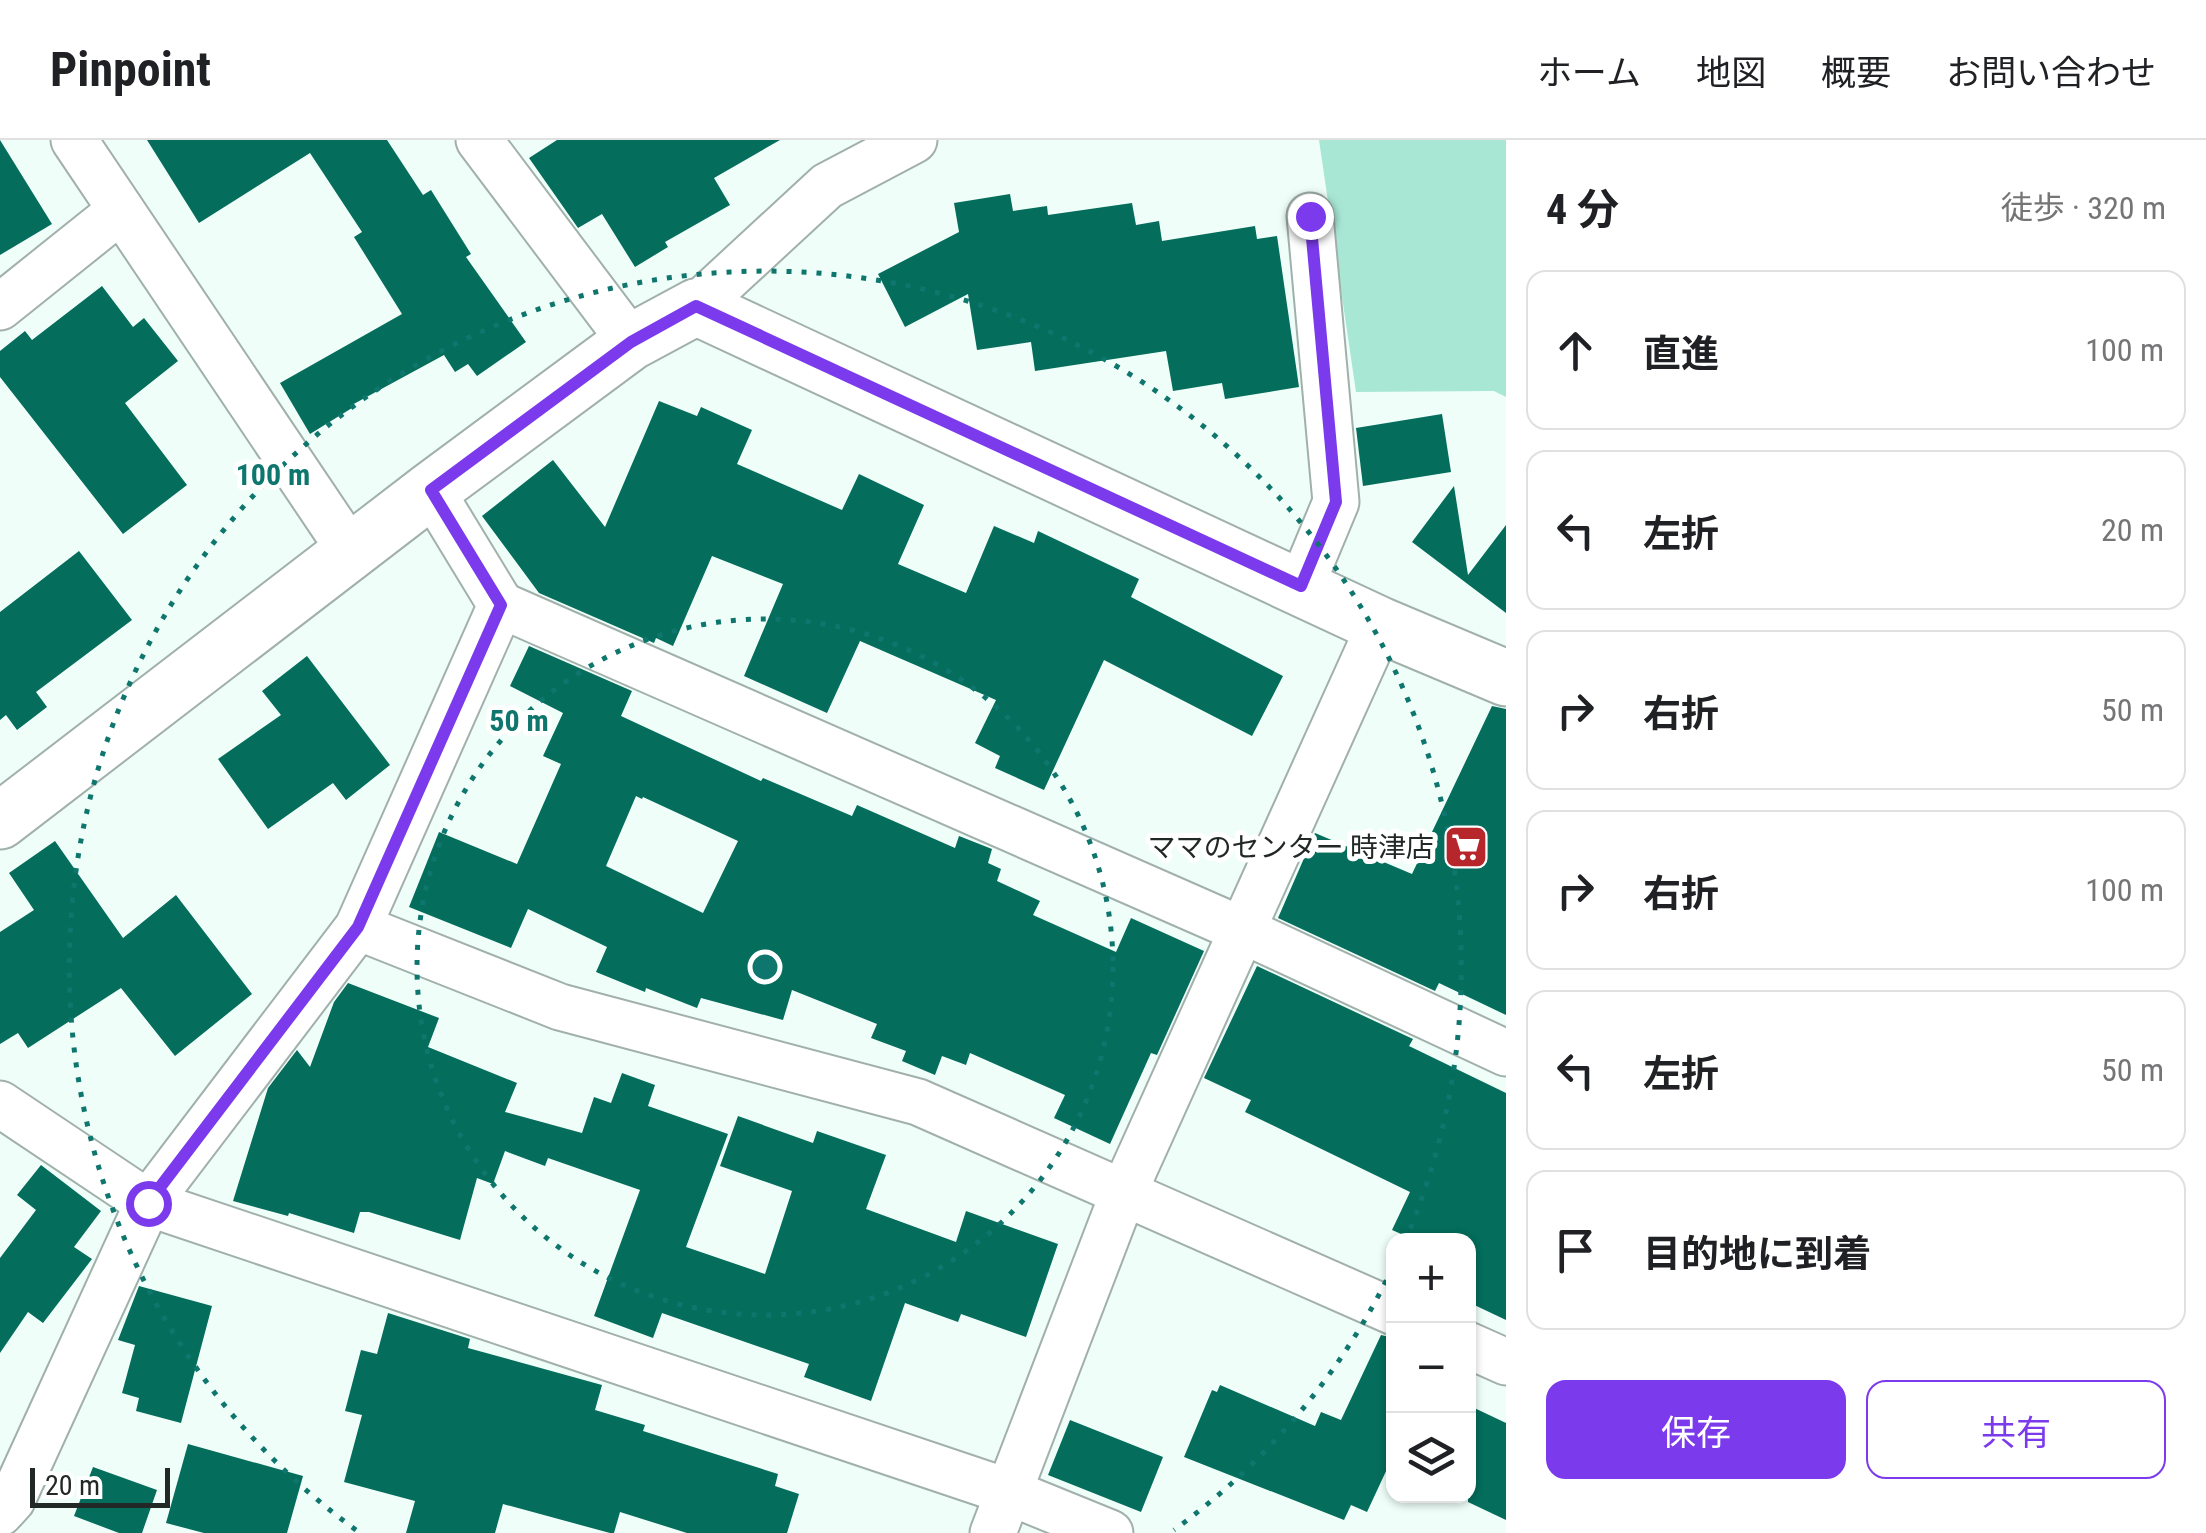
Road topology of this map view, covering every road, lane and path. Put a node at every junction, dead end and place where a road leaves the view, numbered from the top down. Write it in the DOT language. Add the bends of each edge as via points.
graph roads {
  1 [pos="74,140"];
  2 [pos="478,140"];
  3 [pos="862,140"];
  4 [pos="914,140"];
  5 [pos="827,186"];
  6 [pos="121,210"];
  7 [pos="1310,216"];
  8 [pos="696,306"];
  9 [pos="0,307"];
  10 [pos="631,342"];
  11 [pos="431,490"];
  12 [pos="351,552"];
  13 [pos="1301,586"];
  14 [pos="501,605"];
  15 [pos="1380,625"];
  16 [pos="1506,678"];
  17 [pos="0,821"];
  18 [pos="358,927"];
  19 [pos="1242,930"];
  20 [pos="1506,1053"];
  21 [pos="0,1104"];
  22 [pos="1124,1194"];
  23 [pos="148,1203"];
  24 [pos="1386,1309"];
  25 [pos="1476,1349"];
  26 [pos="1506,1362"];
  27 [pos="0,1512"];
  28 [pos="1001,1512"];
  29 [pos="1110,1533"];
  1 -- 6 [label="street"];
  2 -- 10 [label="street"];
  3 -- 5 [label="street"];
  4 -- 5 [label="street"];
  5 -- 8 [label="street"];
  6 -- 9 [label="street"];
  6 -- 12 [label="street"];
  7 -- 13 [label="street" via="1336,502"];
  8 -- 10 [label="street"];
  8 -- 13 [label="street"];
  10 -- 11 [label="street"];
  11 -- 12 [label="street"];
  11 -- 14 [label="street"];
  12 -- 17 [label="street"];
  13 -- 15 [label="street"];
  14 -- 18 [label="street"];
  14 -- 19 [label="street"];
  15 -- 16 [label="street"];
  15 -- 19 [label="street"];
  18 -- 22 [label="street" via="560,1007 918,1102"];
  18 -- 23 [label="street"];
  19 -- 20 [label="street"];
  19 -- 22 [label="street"];
  21 -- 23 [label="street"];
  22 -- 24 [label="street"];
  22 -- 28 [label="street"];
  23 -- 27 [label="street" via="12,1500"];
  23 -- 28 [label="street"];
  25 -- 26 [label="street"];
  28 -- 29 [label="street"];
}
